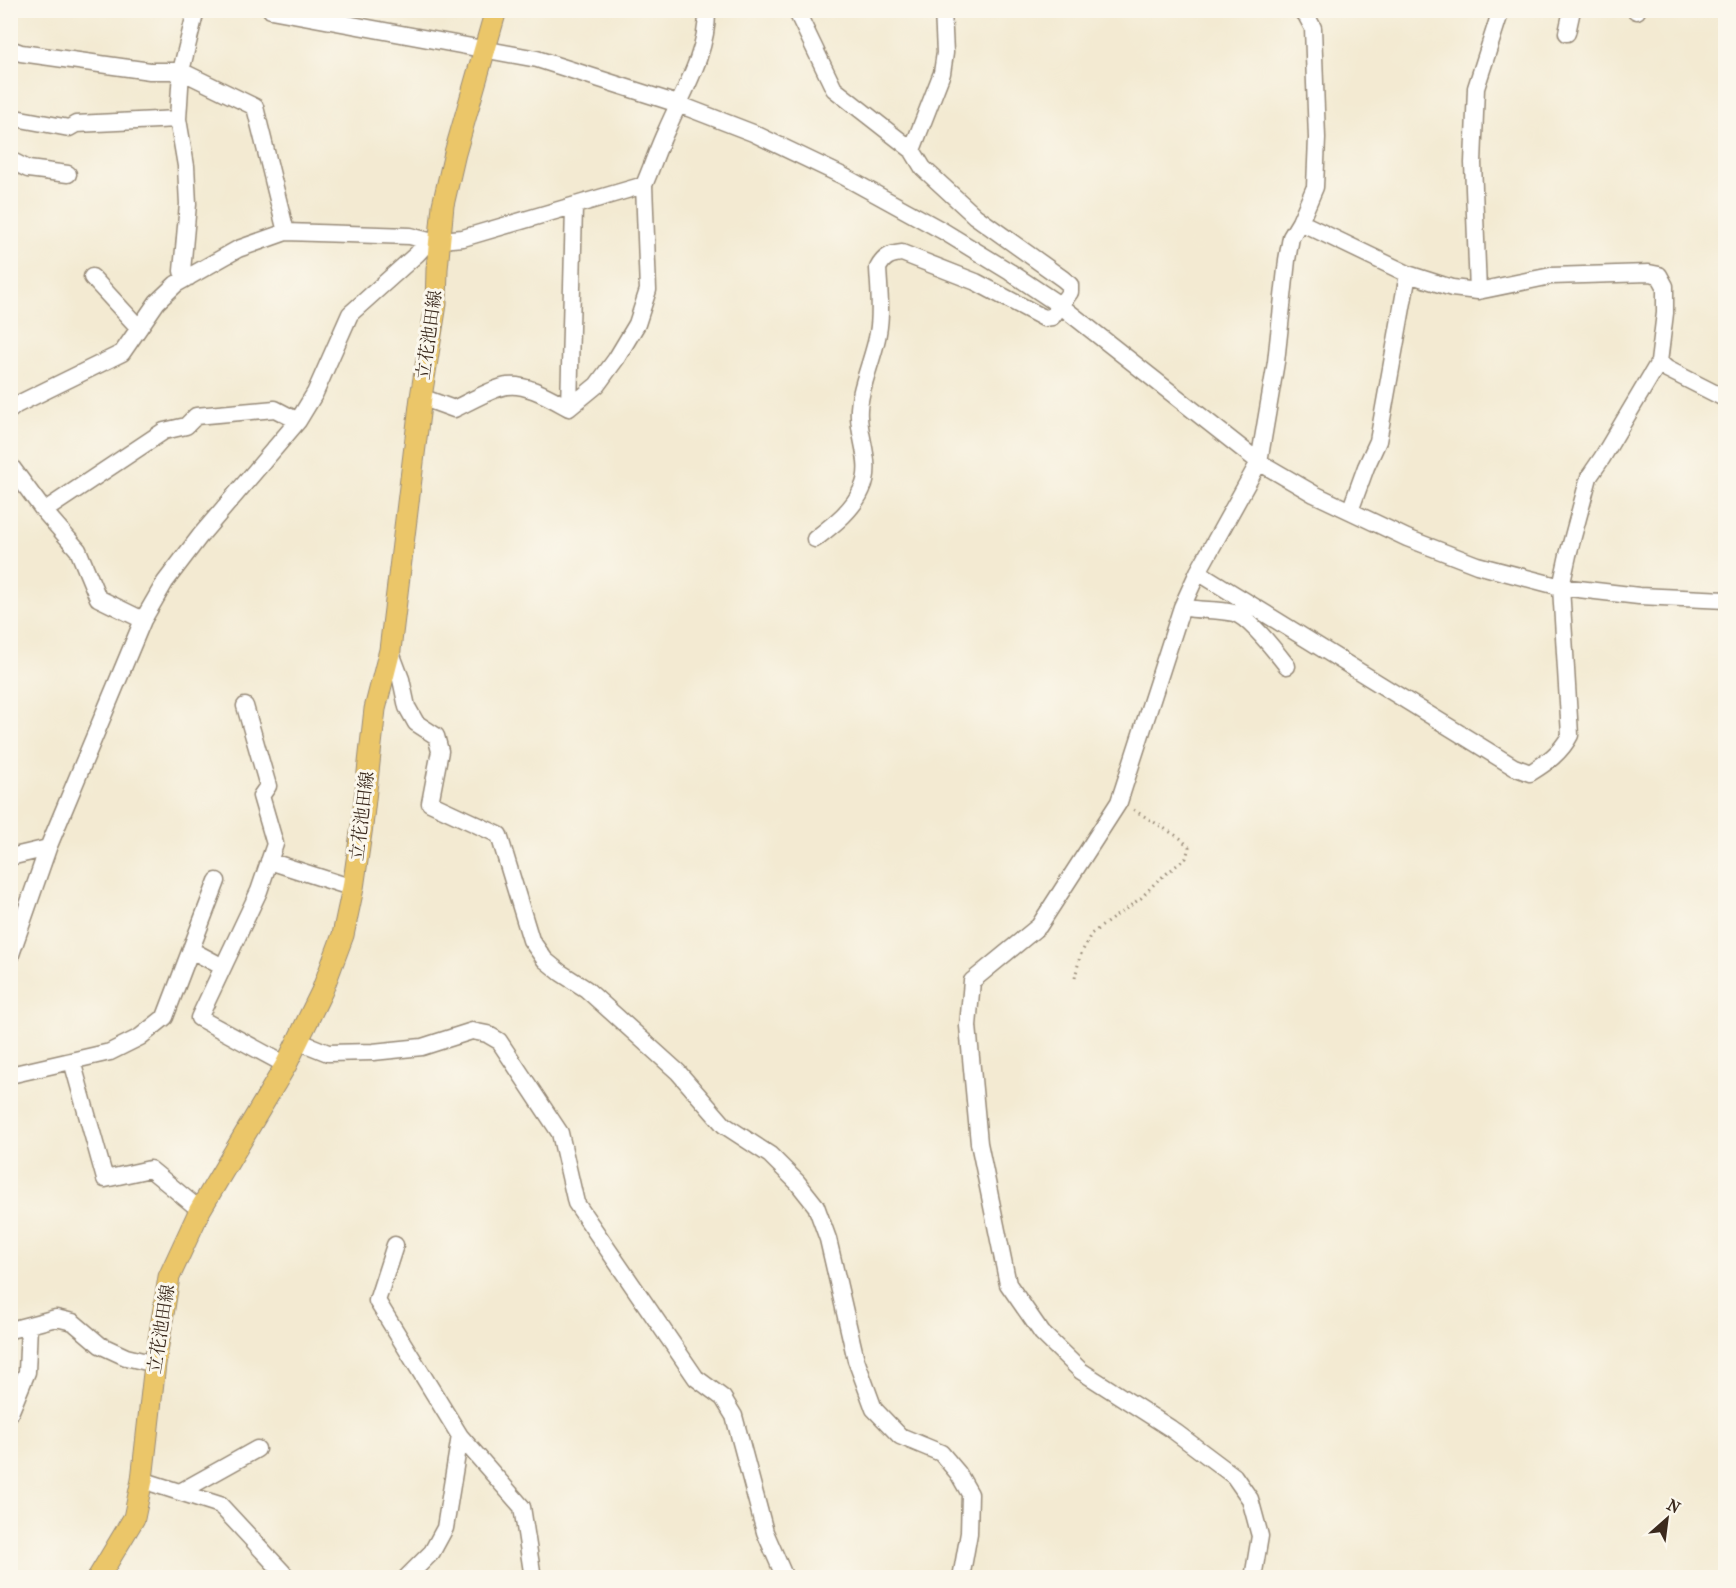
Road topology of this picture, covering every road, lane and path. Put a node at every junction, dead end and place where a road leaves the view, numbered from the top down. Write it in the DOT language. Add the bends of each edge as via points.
graph roads {
  1 [pos="196,10"];
  2 [pos="271,10"];
  3 [pos="496,10"];
  4 [pos="707,10"];
  5 [pos="796,10"];
  6 [pos="943,10"];
  7 [pos="1300,10"];
  8 [pos="1501,10"];
  9 [pos="1572,10"];
  10 [pos="1567,33"];
  11 [pos="10,49"];
  12 [pos="486,49"];
  13 [pos="181,71"];
  14 [pos="678,104"];
  15 [pos="10,117"];
  16 [pos="178,119"];
  17 [pos="912,150"];
  18 [pos="10,160"];
  19 [pos="68,174"];
  20 [pos="644,186"];
  21 [pos="574,207"];
  22 [pos="1300,222"];
  23 [pos="286,232"];
  24 [pos="434,240"];
  25 [pos="1408,274"];
  26 [pos="92,277"];
  27 [pos="189,277"];
  28 [pos="1478,291"];
  29 [pos="1061,306"];
  30 [pos="139,328"];
  31 [pos="1659,362"];
  32 [pos="421,397"];
  33 [pos="1725,399"];
  34 [pos="569,408"];
  35 [pos="10,410"];
  36 [pos="298,421"];
  37 [pos="1259,462"];
  38 [pos="10,465"];
  39 [pos="44,511"];
  40 [pos="1350,511"];
  41 [pos="815,539"];
  42 [pos="1198,572"];
  43 [pos="1562,587"];
  44 [pos="1725,600"];
  45 [pos="1182,607"];
  46 [pos="143,620"];
  47 [pos="390,650"];
  48 [pos="1287,666"];
  49 [pos="245,706"];
  50 [pos="1119,802"];
  51 [pos="48,848"];
  52 [pos="10,857"];
  53 [pos="269,861"];
  54 [pos="218,881"];
  55 [pos="353,888"];
  56 [pos="191,950"];
  57 [pos="10,957"];
  58 [pos="223,967"];
  59 [pos="1075,978"];
  60 [pos="298,1041"];
  61 [pos="72,1061"];
  62 [pos="286,1065"];
  63 [pos="10,1075"];
  64 [pos="200,1210"];
  65 [pos="395,1245"];
  66 [pos="29,1325"];
  67 [pos="10,1330"];
  68 [pos="155,1364"];
  69 [pos="10,1413"];
  70 [pos="460,1437"];
  71 [pos="257,1449"];
  72 [pos="142,1480"];
  73 [pos="180,1492"];
  74 [pos="98,1578"];
  75 [pos="288,1578"];
  76 [pos="406,1578"];
  77 [pos="532,1578"];
  78 [pos="785,1578"];
  79 [pos="961,1578"];
  80 [pos="1253,1578"];
  1 -- 13 [label="street"];
  2 -- 12 [label="street"];
  3 -- 12 [label="main road, 立花池田線"];
  4 -- 14 [label="street" via="700,55"];
  5 -- 17 [label="street" via="834,89"];
  6 -- 17 [label="street" via="942,73"];
  7 -- 22 [label="street" via="1313,28 1317,138 1314,186"];
  8 -- 28 [label="street" via="1476,88 1473,163"];
  9 -- 10 [label="street"];
  11 -- 13 [label="street" via="150,71"];
  12 -- 14 [label="street" via="537,59"];
  12 -- 24 [label="main road, 立花池田線"];
  13 -- 16 [label="street"];
  13 -- 23 [label="street" via="255,107"];
  14 -- 20 [label="street"];
  14 -- 29 [label="street" via="753,133 843,176 943,231"];
  15 -- 16 [label="street" via="69,128 76,123"];
  16 -- 27 [label="street" via="188,204 182,271"];
  17 -- 29 [label="street" via="923,168 975,216 1070,285 1071,292"];
  18 -- 19 [label="street" via="28,169"];
  20 -- 21 [label="street"];
  20 -- 34 [label="street" via="648,290 637,324 597,384"];
  21 -- 24 [label="street" via="463,238"];
  21 -- 34 [label="street"];
  22 -- 25 [label="street"];
  22 -- 37 [label="street" via="1291,237 1287,260"];
  23 -- 24 [label="street"];
  23 -- 27 [label="street" via="238,249"];
  24 -- 32 [label="main road, 立花池田線" via="436,304"];
  24 -- 36 [label="street" via="350,314 315,393"];
  25 -- 28 [label="street" via="1452,288"];
  25 -- 40 [label="street" via="1378,441"];
  26 -- 30 [label="street"];
  27 -- 30 [label="street" via="157,302"];
  28 -- 31 [label="street" via="1551,276 1659,275 1665,286"];
  29 -- 37 [label="street"];
  29 -- 41 [label="street" via="1052,317 1044,318 976,282 902,253 882,260 878,268 879,332 858,416 866,474 862,490 839,521"];
  30 -- 35 [label="street" via="122,354"];
  31 -- 33 [label="street"];
  31 -- 43 [label="street" via="1589,477"];
  32 -- 34 [label="street" via="454,409 506,386 517,386 542,393"];
  32 -- 47 [label="main road, 立花池田線"];
  36 -- 39 [label="street" via="275,410 195,416 186,426 164,431"];
  36 -- 46 [label="street" via="200,536 165,582"];
  37 -- 40 [label="street"];
  37 -- 42 [label="street"];
  38 -- 39 [label="street"];
  39 -- 46 [label="street" via="78,550 98,598"];
  40 -- 43 [label="street" via="1477,565"];
  42 -- 43 [label="street" via="1514,767 1530,773 1550,760 1570,735"];
  42 -- 45 [label="street"];
  43 -- 44 [label="street"];
  45 -- 48 [label="street" via="1236,613 1245,618"];
  45 -- 50 [label="street"];
  46 -- 51 [label="street"];
  47 -- 55 [label="main road, 立花池田線" via="375,709"];
  47 -- 79 [label="street" via="407,706 416,723 436,736 440,751 430,803 499,835 531,940 545,960 586,989 669,1065 724,1125 770,1155 816,1206 828,1239 856,1360 874,1409 900,1437 941,1453 970,1494 969,1533"];
  49 -- 53 [label="street" via="268,786 261,796 275,844"];
  50 -- 59 [label="path" via="1189,847 1186,858 1141,898 1091,934"];
  50 -- 80 [label="street" via="1039,926 972,981 968,1026 979,1143 1008,1284 1042,1333 1081,1371 1170,1428 1234,1476 1250,1499 1260,1536"];
  51 -- 52 [label="street"];
  51 -- 57 [label="street"];
  53 -- 55 [label="street"];
  53 -- 58 [label="street" via="260,891"];
  54 -- 56 [label="street"];
  55 -- 60 [label="main road, 立花池田線" via="343,935"];
  56 -- 58 [label="street"];
  56 -- 61 [label="street" via="165,1017 140,1037 110,1052"];
  58 -- 62 [label="street" via="199,1018"];
  60 -- 62 [label="main road, 立花池田線"];
  60 -- 78 [label="street" via="328,1053 373,1053 422,1047 472,1031 499,1041 560,1133 576,1203 696,1377 723,1398 734,1416 765,1532"];
  61 -- 63 [label="street"];
  61 -- 64 [label="street" via="105,1179 150,1169"];
  62 -- 64 [label="main road, 立花池田線"];
  64 -- 68 [label="main road, 立花池田線" via="169,1277"];
  65 -- 70 [label="street" via="377,1301"];
  66 -- 67 [label="street"];
  66 -- 68 [label="street" via="56,1318 73,1322 100,1345"];
  66 -- 69 [label="street" via="27,1372"];
  68 -- 72 [label="main road, 立花池田線"];
  70 -- 76 [label="street" via="445,1528 432,1552"];
  70 -- 77 [label="street" via="522,1507"];
  71 -- 73 [label="street"];
  72 -- 73 [label="street"];
  72 -- 74 [label="main road, 立花池田線" via="134,1518"];
  73 -- 75 [label="street" via="220,1505"];
}
